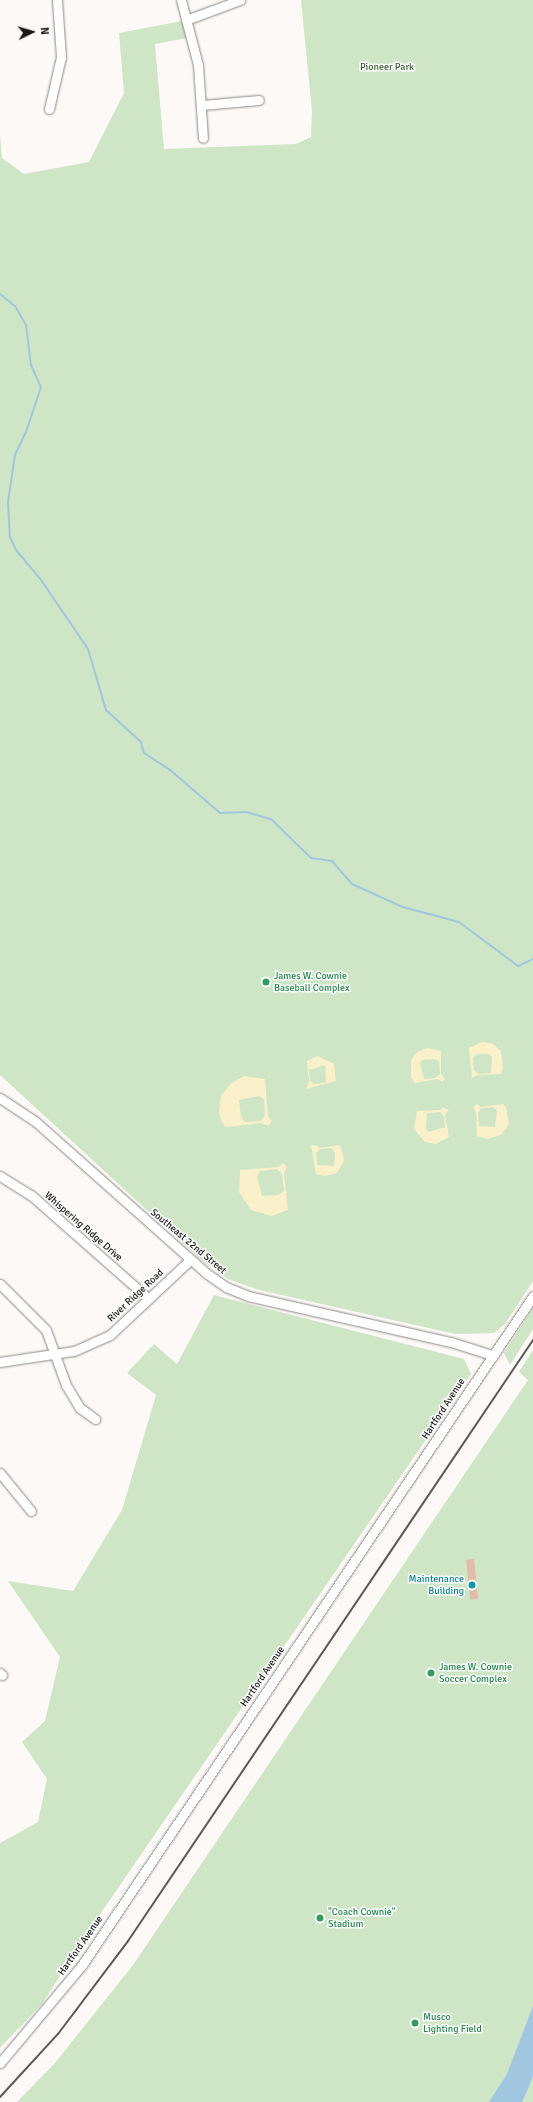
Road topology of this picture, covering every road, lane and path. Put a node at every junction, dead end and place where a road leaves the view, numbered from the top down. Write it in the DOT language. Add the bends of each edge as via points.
graph roads {
  1 [pos="57,0"];
  2 [pos="180,0"];
  3 [pos="240,0"];
  4 [pos="186,20"];
  5 [pos="258,100"];
  6 [pos="202,105"];
  7 [pos="49,109"];
  8 [pos="203,138"];
  9 [pos="0,1098"];
  10 [pos="0,1176"];
  11 [pos="190,1260"];
  12 [pos="0,1284"];
  13 [pos="533,1296"];
  14 [pos="149,1299"];
  15 [pos="55,1355"];
  16 [pos="492,1355"];
  17 [pos="0,1362"];
  18 [pos="95,1419"];
  19 [pos="0,1473"];
  20 [pos="31,1511"];
  21 [pos="0,2063"];
  1 -- 7 [label="street" via="61,57"];
  2 -- 4 [label="street"];
  3 -- 4 [label="street"];
  4 -- 6 [label="street" via="198,65"];
  5 -- 6 [label="street"];
  6 -- 8 [label="street"];
  9 -- 11 [label="street, Southeast 22nd Street" via="36,1122"];
  10 -- 14 [label="street, Whispering Ridge Drive" via="31,1195"];
  11 -- 14 [label="street, River Ridge Road"];
  11 -- 16 [label="street, Southeast 22nd Street" via="218,1282 248,1296 458,1344"];
  12 -- 15 [label="street" via="46,1330"];
  13 -- 16 [label="street, Hartford Avenue"];
  14 -- 15 [label="street, River Ridge Road" via="110,1335 91,1345"];
  15 -- 17 [label="street, River Ridge Road"];
  15 -- 18 [label="street" via="69,1391 80,1408"];
  16 -- 21 [label="street, Hartford Avenue" via="415,1474 82,1965"];
  19 -- 20 [label="street"];
}
